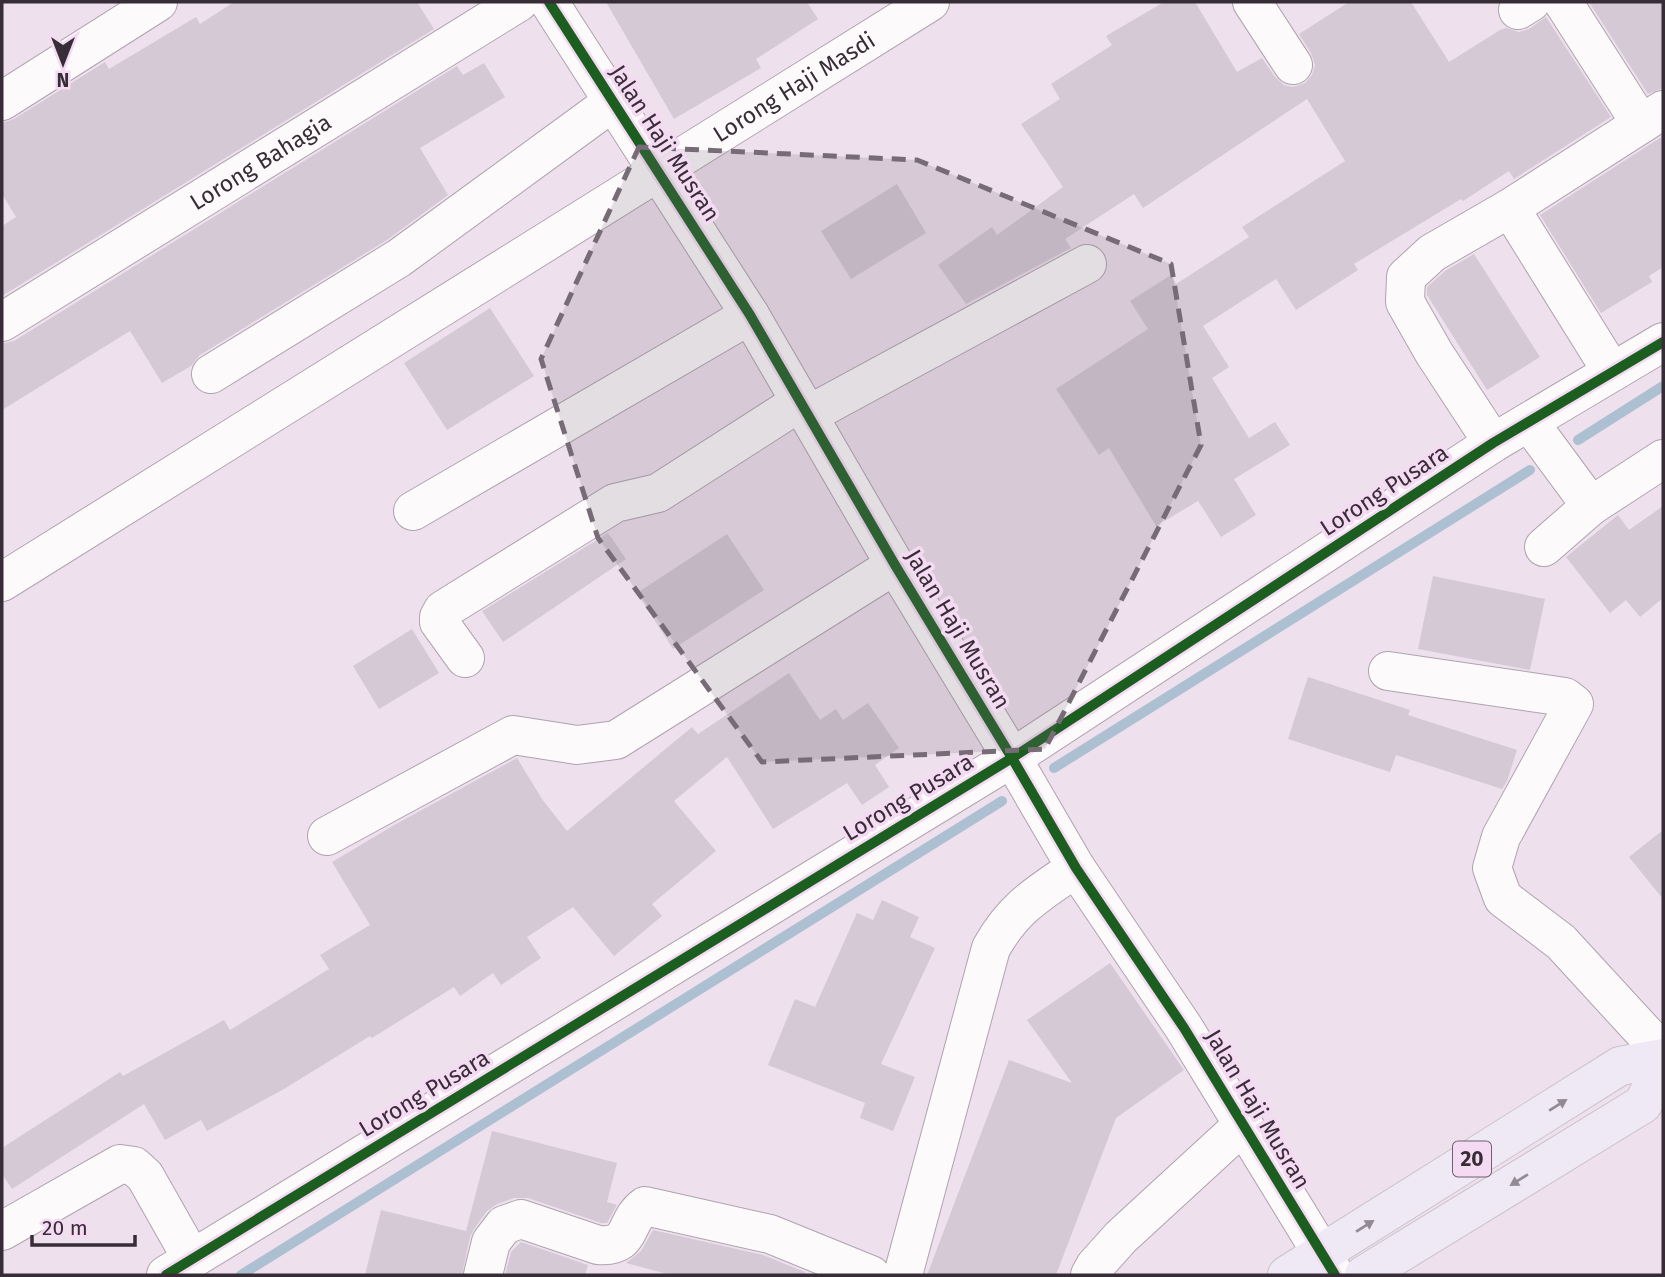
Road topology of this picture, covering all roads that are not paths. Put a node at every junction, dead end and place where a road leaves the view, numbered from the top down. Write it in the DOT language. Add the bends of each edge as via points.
graph roads {
  1 [pos="158,2"];
  2 [pos="519,2"];
  3 [pos="549,2"];
  4 [pos="930,2"];
  5 [pos="1252,2"];
  6 [pos="1563,2"];
  7 [pos="1293,65"];
  8 [pos="2,101"];
  9 [pos="614,102"];
  10 [pos="1652,117"];
  11 [pos="658,171"];
  12 [pos="1510,208"];
  13 [pos="1087,264"];
  14 [pos="750,315"];
  15 [pos="2,322"];
  16 [pos="1663,342"];
  17 [pos="1612,372"];
  18 [pos="211,374"];
  19 [pos="784,416"];
  20 [pos="1529,422"];
  21 [pos="1493,443"];
  22 [pos="1663,459"];
  23 [pos="1591,506"];
  24 [pos="413,512"];
  25 [pos="1544,547"];
  26 [pos="895,565"];
  27 [pos="2,582"];
  28 [pos="465,658"];
  29 [pos="1388,671"];
  30 [pos="1013,758"];
  31 [pos="327,836"];
  32 [pos="1076,868"];
  33 [pos="1663,1056"];
  34 [pos="1663,1064"];
  35 [pos="1244,1124"];
  36 [pos="2,1231"];
  37 [pos="1328,1264"];
  38 [pos="179,1267"];
  39 [pos="483,1275"];
  40 [pos="871,1275"];
  41 [pos="903,1275"];
  42 [pos="1090,1275"];
  43 [pos="1287,1275"];
  44 [pos="1364,1275"];
  1 -- 8 [label="street"];
  2 -- 15 [label="street, Lorong Bahagia"];
  3 -- 9 [label="street, Jalan Haji Musran"];
  4 -- 11 [label="street, Lorong Haji Masdi"];
  5 -- 7 [label="street"];
  6 -- 10 [label="street"];
  9 -- 11 [label="street, Jalan Haji Musran"];
  9 -- 18 [label="street" via="399,258"];
  10 -- 12 [label="street"];
  11 -- 14 [label="street, Jalan Haji Musran"];
  11 -- 27 [label="street, Lorong Haji Masdi"];
  12 -- 17 [label="street"];
  12 -- 21 [label="street" via="1432,253 1406,277 1405,302"];
  13 -- 19 [label="street"];
  14 -- 19 [label="street, Jalan Haji Musran"];
  14 -- 24 [label="street"];
  16 -- 17 [label="street, Lorong Pusara"];
  17 -- 20 [label="street, Lorong Pusara"];
  19 -- 26 [label="street, Jalan Haji Musran"];
  19 -- 28 [label="street" via="658,493 615,503 443,610 439,622"];
  20 -- 21 [label="street, Lorong Pusara"];
  20 -- 23 [label="street"];
  21 -- 30 [label="street, Lorong Pusara"];
  22 -- 23 [label="street"];
  23 -- 25 [label="street"];
  26 -- 30 [label="street, Jalan Haji Musran"];
  26 -- 31 [label="street" via="616,740 577,745 513,735"];
  29 -- 33 [label="street" via="1565,697 1574,704 1501,837 1493,868 1503,898 1561,942"];
  30 -- 32 [label="street, Jalan Haji Musran"];
  30 -- 38 [label="street, Lorong Pusara"];
  32 -- 35 [label="street, Jalan Haji Musran"];
  32 -- 41 [label="street" via="1026,901 1004,924 991,948"];
  37 -- 33 [label="highway, 20, one-way" via="1620,1066"];
  34 -- 44 [label="highway, 20, one-way" via="1643,1104"];
  35 -- 37 [label="street, Jalan Haji Musran"];
  35 -- 42 [label="street" via="1121,1237"];
  36 -- 38 [label="street" via="120,1164 134,1166 145,1177"];
  37 -- 43 [label="highway, 20"];
  39 -- 40 [label="street" via="491,1242 504,1224 521,1219 611,1246 622,1241 639,1210 652,1206 770,1234"];
}
